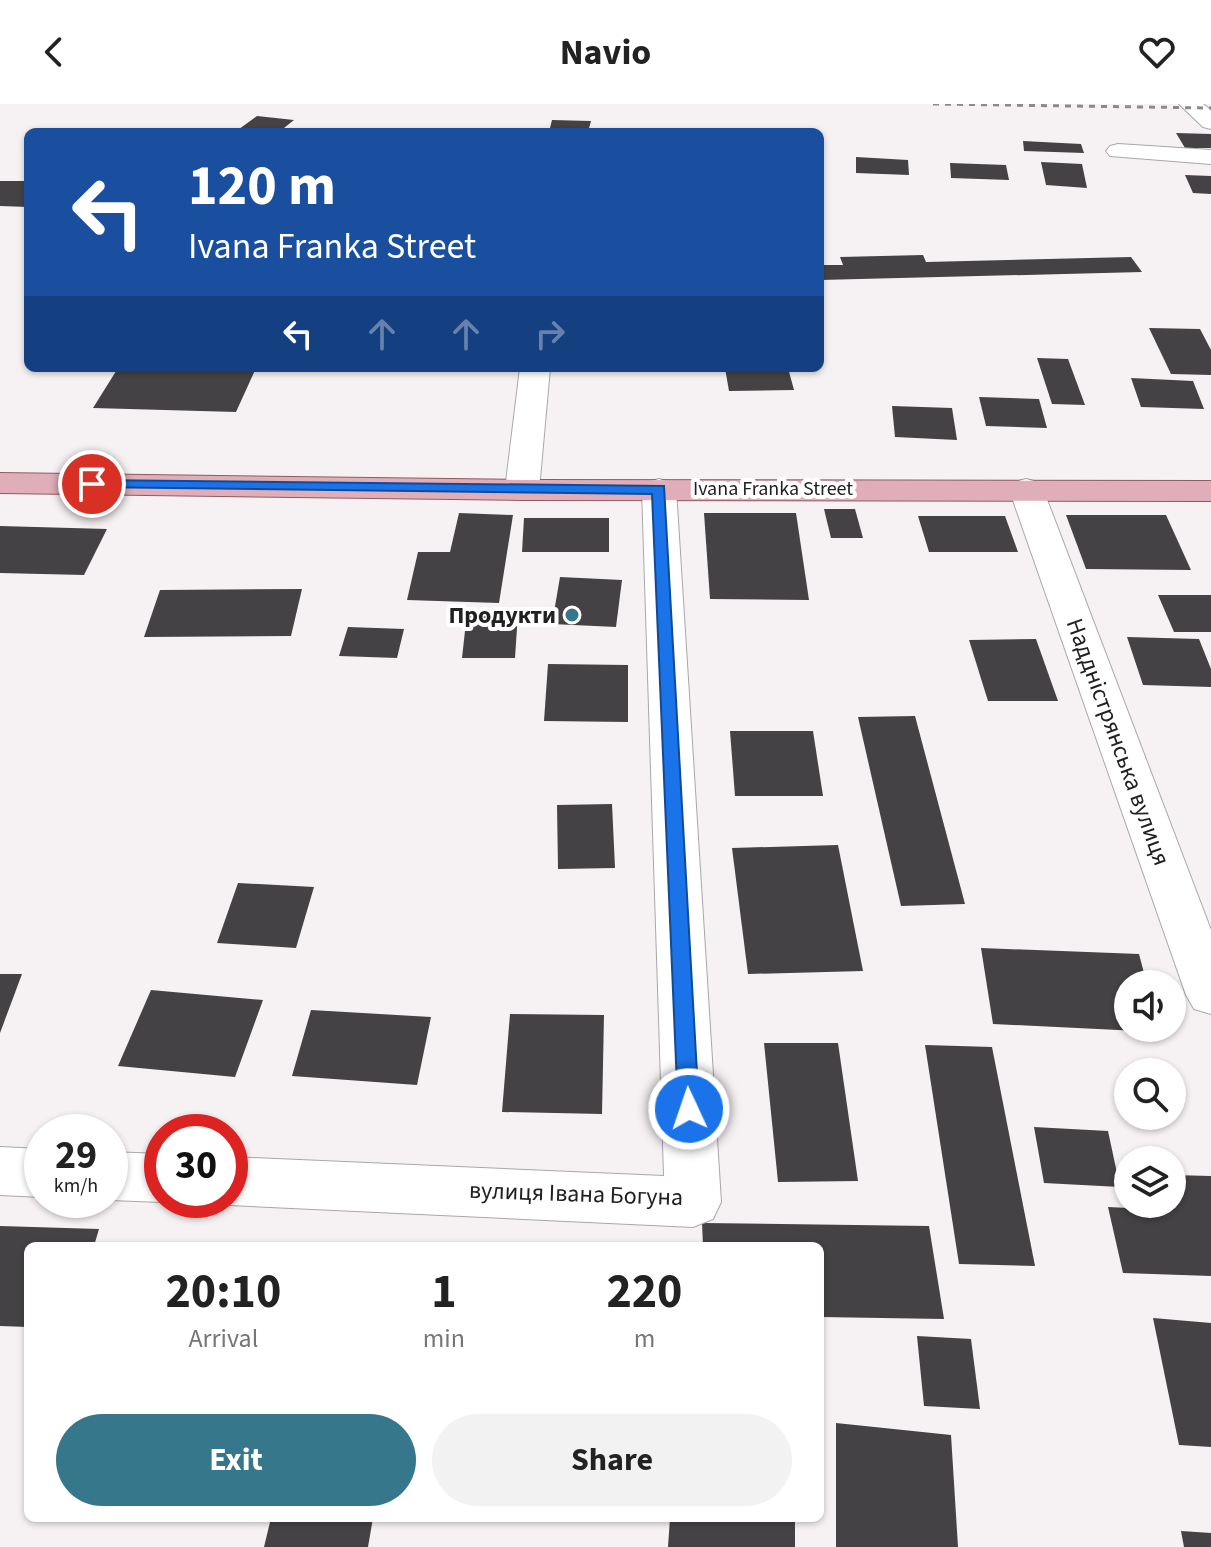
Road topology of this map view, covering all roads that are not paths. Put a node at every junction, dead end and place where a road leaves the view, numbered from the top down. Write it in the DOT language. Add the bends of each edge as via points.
graph roads {
  1 [pos="1190,104"];
  2 [pos="1211,122"];
  3 [pos="1118,151"];
  4 [pos="1211,157"];
  5 [pos="535,372"];
  6 [pos="0,483"];
  7 [pos="659,489"];
  8 [pos="1026,489"];
  9 [pos="522,490"];
  10 [pos="1211,491"];
  11 [pos="1211,995"];
  12 [pos="0,1171"];
  13 [pos="24,1172"];
  14 [pos="248,1182"];
  1 -- 2 [label="street"];
  3 -- 4 [label="street"];
  5 -- 9 [label="street"];
  6 -- 9 [label="main road, Ivana Franka Street"];
  7 -- 8 [label="main road, Ivana Franka Street"];
  7 -- 9 [label="main road, Ivana Franka Street"];
  7 -- 14 [label="street, вулиця Івана Богуна" via="693,1202"];
  8 -- 10 [label="main road, Ivana Franka Street"];
  8 -- 11 [label="street, Наддністрянська вулиця"];
  12 -- 13 [label="street"];
}
